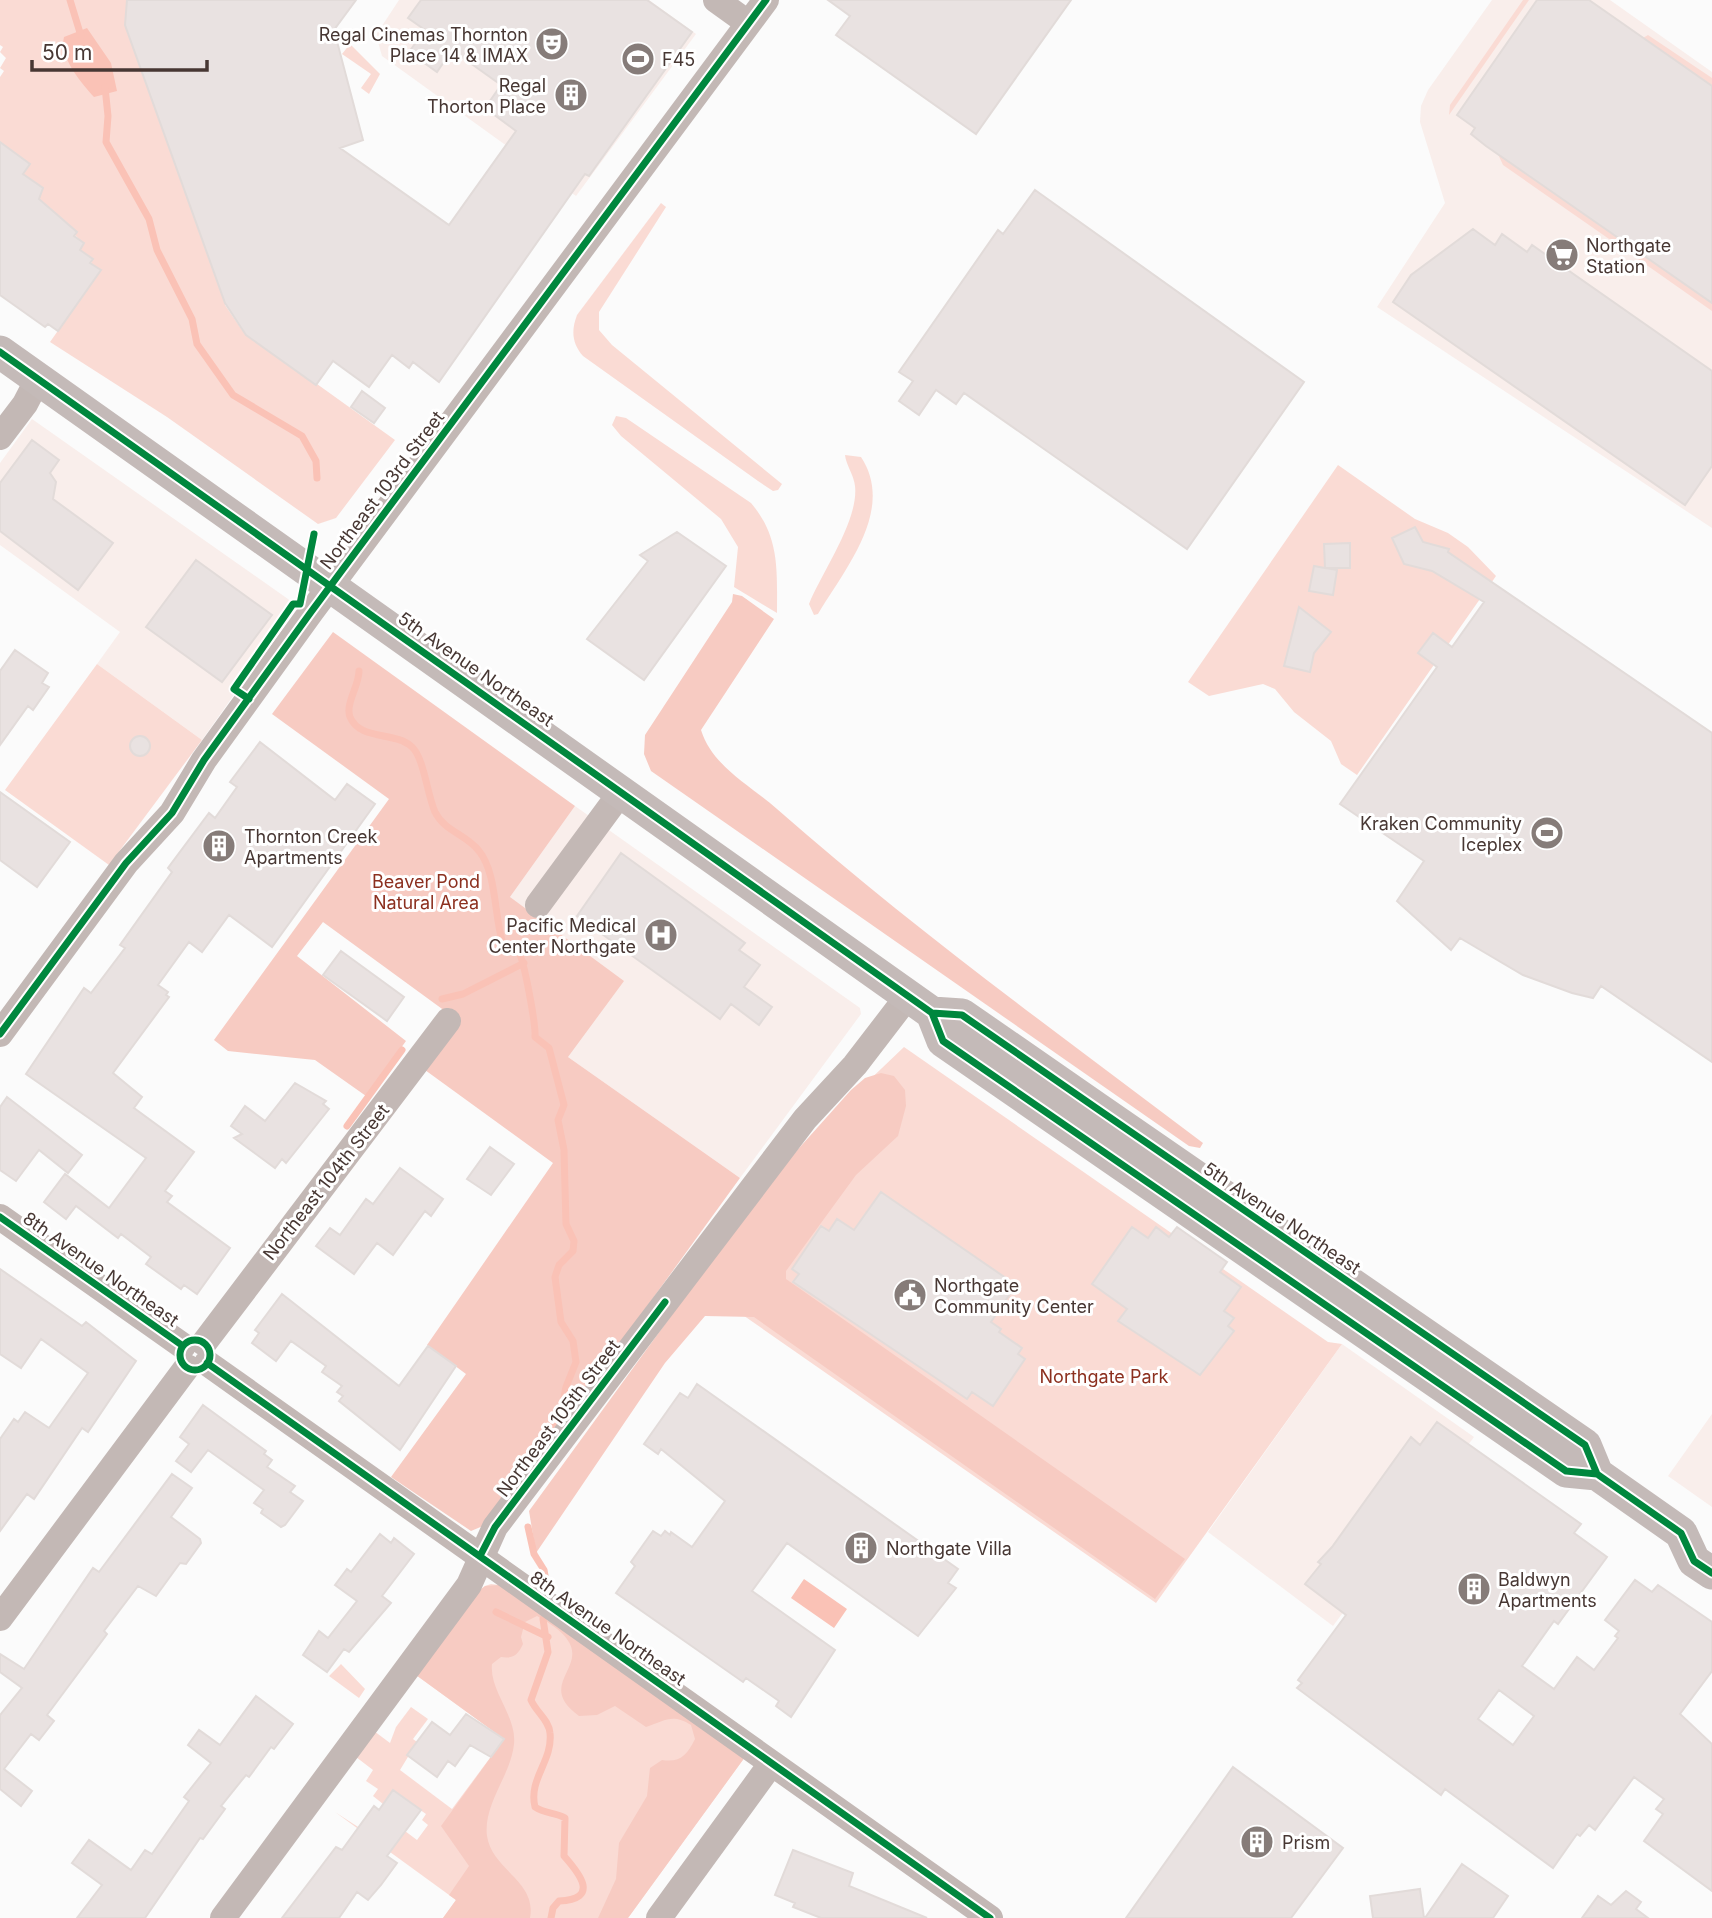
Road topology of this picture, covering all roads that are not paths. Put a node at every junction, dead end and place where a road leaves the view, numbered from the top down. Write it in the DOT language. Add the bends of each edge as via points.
graph roads {
  1 [pos="716,0"];
  2 [pos="766,0"];
  3 [pos="748,23"];
  4 [pos="0,352"];
  5 [pos="38,379"];
  6 [pos="0,437"];
  7 [pos="330,585"];
  8 [pos="622,791"];
  9 [pos="538,905"];
  10 [pos="920,1004"];
  11 [pos="448,1021"];
  12 [pos="0,1034"];
  13 [pos="0,1217"];
  14 [pos="195,1355"];
  15 [pos="1697,1534"];
  16 [pos="480,1556"];
  17 [pos="1712,1573"];
  18 [pos="0,1618"];
  19 [pos="771,1764"];
  20 [pos="223,1918"];
  21 [pos="659,1918"];
  22 [pos="990,1918"];
  1 -- 3 [label="street"];
  2 -- 3 [label="street, Northeast 103rd Street"];
  3 -- 7 [label="street, Northeast 103rd Street"];
  4 -- 5 [label="main road, 5th Avenue Northeast"];
  5 -- 6 [label="street"];
  5 -- 7 [label="main road, 5th Avenue Northeast"];
  7 -- 8 [label="main road, 5th Avenue Northeast"];
  7 -- 12 [label="street, Northeast 103rd Street" via="204,760 172,813 119,873"];
  8 -- 9 [label="street"];
  8 -- 10 [label="main road, 5th Avenue Northeast"];
  10 -- 15 [label="main road, 5th Avenue Northeast" via="943,1041 1566,1471 1597,1474"];
  10 -- 16 [label="street, Northeast 105th Street" via="805,1119 495,1527"];
  11 -- 14 [label="street, Northeast 104th Street"];
  13 -- 14 [label="street, 8th Avenue Northeast"];
  14 -- 16 [label="street, 8th Avenue Northeast"];
  14 -- 18 [label="street, Northeast 104th Street"];
  15 -- 17 [label="main road, 5th Avenue Northeast" via="1695,1561"];
  16 -- 19 [label="street, 8th Avenue Northeast"];
  16 -- 20 [label="street, Northeast 105th Street" via="468,1585"];
  19 -- 21 [label="street"];
  19 -- 22 [label="street, 8th Avenue Northeast"];
}
